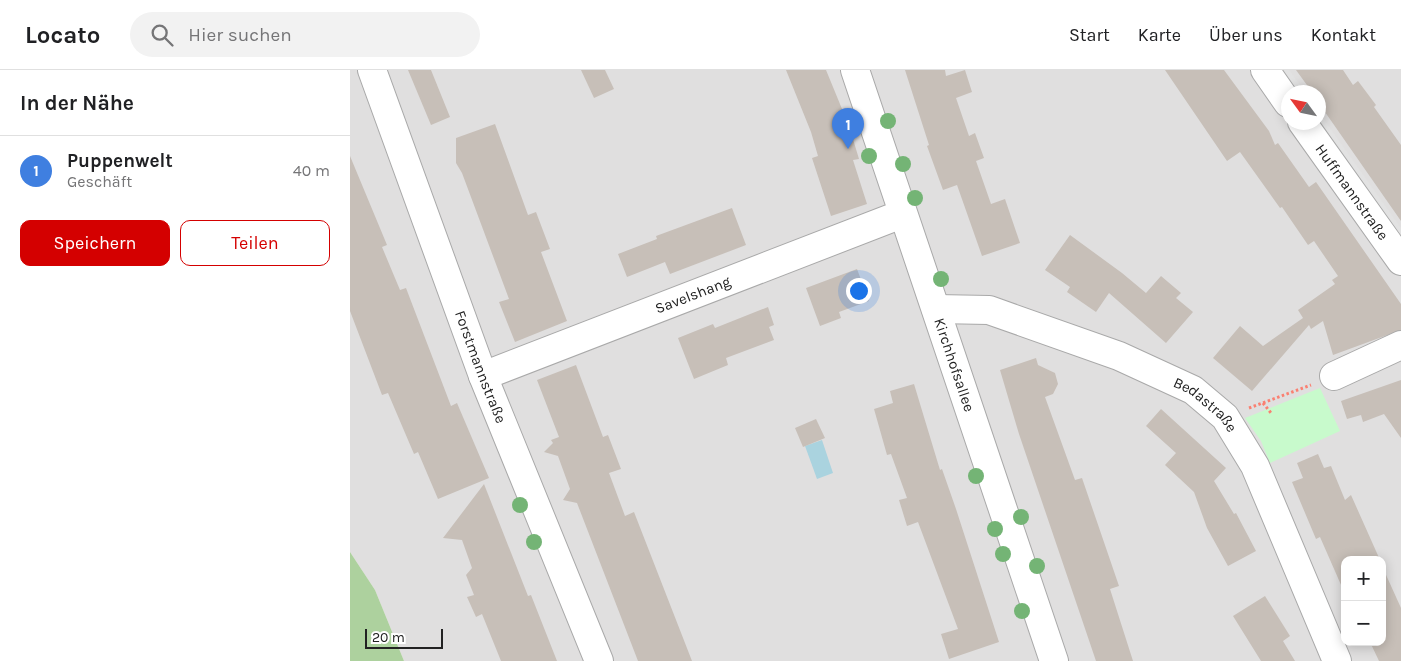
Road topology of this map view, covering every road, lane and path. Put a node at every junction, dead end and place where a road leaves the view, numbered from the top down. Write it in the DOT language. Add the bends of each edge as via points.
graph roads {
  1 [pos="372,70"];
  2 [pos="855,70"];
  3 [pos="1265,70"];
  4 [pos="1281,93"];
  5 [pos="1308,130"];
  6 [pos="902,214"];
  7 [pos="1401,262"];
  8 [pos="936,309"];
  9 [pos="1401,345"];
  10 [pos="483,376"];
  11 [pos="1334,376"];
  12 [pos="1273,400"];
  13 [pos="1263,403"];
  14 [pos="1271,413"];
  15 [pos="599,661"];
  16 [pos="1054,661"];
  17 [pos="1337,661"];
  1 -- 10 [label="street, Forstmannstraße"];
  2 -- 6 [label="street, Kirchhofsallee"];
  3 -- 4 [label="street"];
  5 -- 7 [label="street, Huffmannstraße"];
  6 -- 8 [label="street, Kirchhofsallee"];
  6 -- 10 [label="street, Savelshang"];
  8 -- 16 [label="street, Kirchhofsallee"];
  8 -- 17 [label="street, Bedastraße" via="989,310 1118,356 1193,390 1225,417 1255,466"];
  9 -- 11 [label="street"];
  10 -- 15 [label="street, Forstmannstraße"];
  11 -- 12 [label="path"];
  13 -- 14 [label="path"];
}
